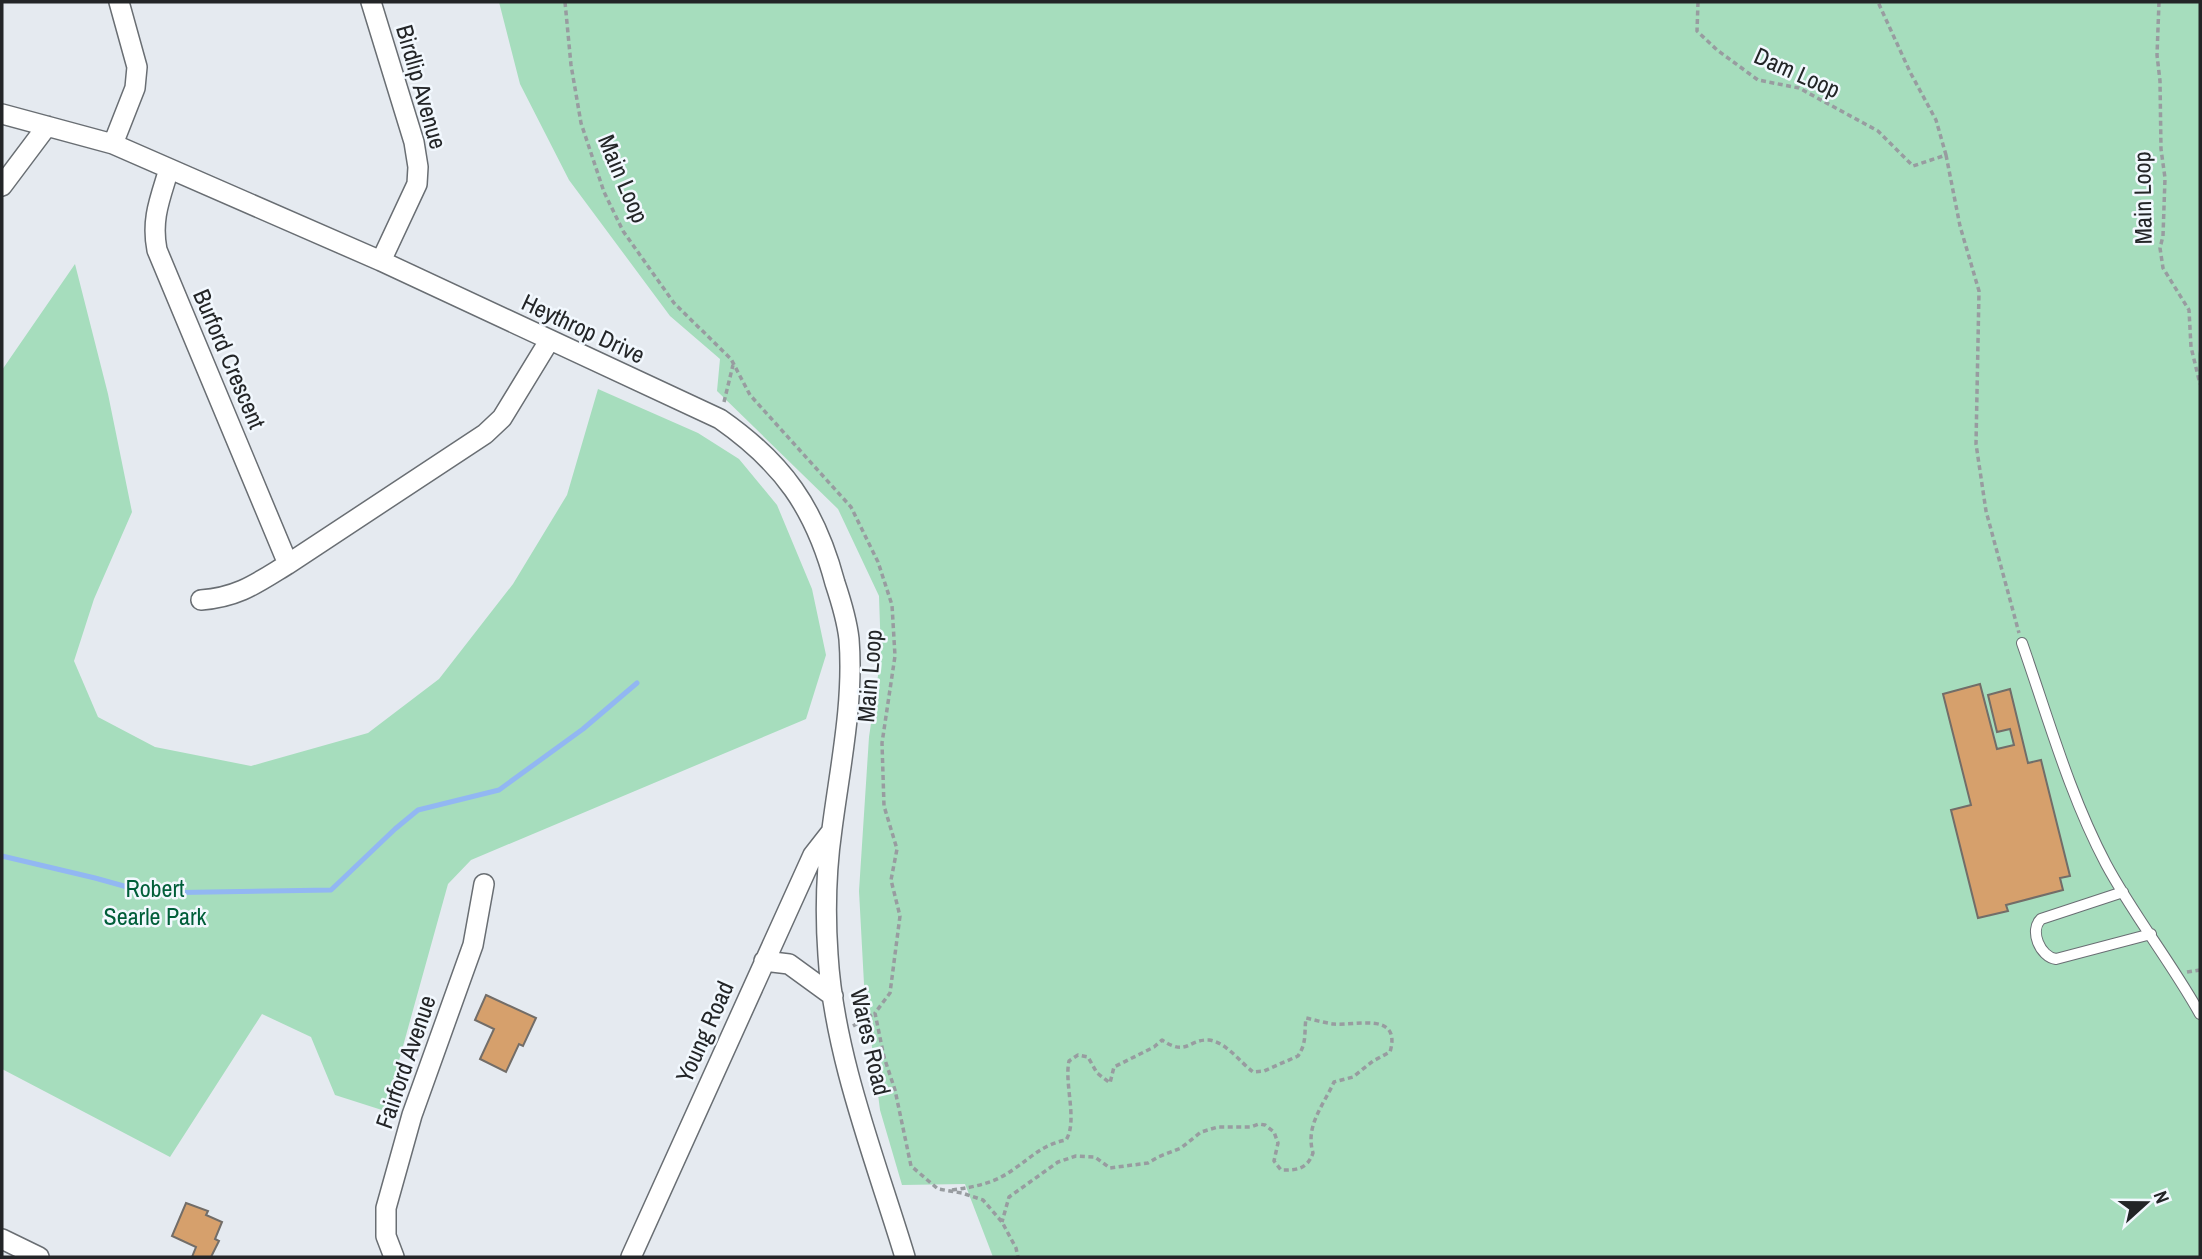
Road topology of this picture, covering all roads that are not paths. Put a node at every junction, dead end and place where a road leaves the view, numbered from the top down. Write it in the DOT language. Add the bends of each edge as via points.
graph roads {
  1 [pos="120,2"];
  2 [pos="371,2"];
  3 [pos="2,114"];
  4 [pos="47,126"];
  5 [pos="113,144"];
  6 [pos="169,169"];
  7 [pos="2,186"];
  8 [pos="381,261"];
  9 [pos="550,341"];
  10 [pos="288,564"];
  11 [pos="201,600"];
  12 [pos="2022,643"];
  13 [pos="831,832"];
  14 [pos="484,884"];
  15 [pos="2123,892"];
  16 [pos="2151,934"];
  17 [pos="764,961"];
  18 [pos="833,996"];
  19 [pos="2200,1014"];
  20 [pos="2,1239"];
  21 [pos="39,1257"];
  22 [pos="394,1257"];
  23 [pos="631,1257"];
  24 [pos="905,1257"];
  1 -- 5 [label="street" via="137,67 135,88"];
  2 -- 8 [label="street, Birdlip Avenue" via="418,167 417,184"];
  3 -- 4 [label="street, Heythrop Drive"];
  4 -- 5 [label="street, Heythrop Drive"];
  4 -- 7 [label="street"];
  5 -- 6 [label="street, Heythrop Drive"];
  6 -- 8 [label="street, Heythrop Drive"];
  6 -- 10 [label="street, Burford Crescent" via="155,214 157,250"];
  8 -- 9 [label="street, Heythrop Drive"];
  9 -- 10 [label="street" via="502,418 485,434"];
  9 -- 13 [label="street, Heythrop Drive" via="720,419 746,437 796,491 821,538 849,639 847,718"];
  10 -- 11 [label="street" via="238,593"];
  12 -- 15 [label="lane" via="2075,795"];
  13 -- 17 [label="street, Young Road" via="813,855"];
  13 -- 18 [label="street, Wares Road" via="827,916"];
  14 -- 22 [label="street, Fairford Avenue" via="474,945 412,1115 386,1208 386,1236"];
  15 -- 16 [label="lane"];
  15 -- 16 [label="lane" via="2041,919 2034,928 2042,951 2056,959"];
  16 -- 19 [label="lane"];
  17 -- 18 [label="street" via="789,964"];
  17 -- 23 [label="street, Young Road"];
  18 -- 24 [label="street, Wares Road" via="853,1088"];
  20 -- 21 [label="street"];
}
